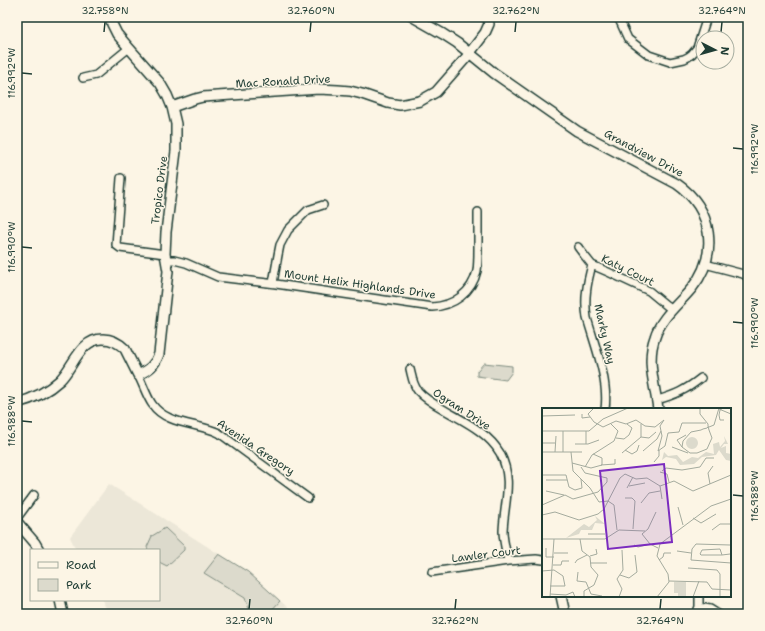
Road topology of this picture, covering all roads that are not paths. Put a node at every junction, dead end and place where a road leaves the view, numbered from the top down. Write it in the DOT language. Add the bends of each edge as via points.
graph roads {
  1 [pos="110,17"];
  2 [pos="413,17"];
  3 [pos="488,17"];
  4 [pos="618,17"];
  5 [pos="707,17"];
  6 [pos="129,48"];
  7 [pos="470,53"];
  8 [pos="83,78"];
  9 [pos="172,107"];
  10 [pos="121,178"];
  11 [pos="323,205"];
  12 [pos="478,212"];
  13 [pos="578,247"];
  14 [pos="166,257"];
  15 [pos="592,264"];
  16 [pos="705,264"];
  17 [pos="748,277"];
  18 [pos="273,283"];
  19 [pos="672,310"];
  20 [pos="410,369"];
  21 [pos="138,375"];
  22 [pos="701,378"];
  23 [pos="17,403"];
  24 [pos="658,405"];
  25 [pos="604,408"];
  26 [pos="34,495"];
  27 [pos="308,498"];
  28 [pos="17,518"];
  29 [pos="17,522"];
  30 [pos="38,549"];
  31 [pos="542,560"];
  32 [pos="508,561"];
  33 [pos="432,572"];
  34 [pos="560,597"];
  35 [pos="699,597"];
  36 [pos="60,601"];
  37 [pos="698,610"];
  38 [pos="63,614"];
  39 [pos="565,614"];
  40 [pos="718,614"];
  1 -- 6 [label="street, Tropico Drive" via="117,34"];
  2 -- 7 [label="street, Grandview Drive"];
  3 -- 7 [label="street, Mac Ronald Drive" via="489,24 485,33"];
  4 -- 5 [label="street" via="628,39 649,56 670,62 688,57 697,48"];
  6 -- 8 [label="street" via="96,74"];
  6 -- 9 [label="street, Tropico Drive" via="160,83"];
  7 -- 9 [label="street, Mac Ronald Drive" via="436,92 420,102 400,105 362,94 319,89 203,97"];
  7 -- 16 [label="street, Grandview Drive" via="576,131 688,192 701,209 708,229 709,243"];
  9 -- 14 [label="street, Tropico Drive" via="176,124 176,151 166,232"];
  10 -- 14 [label="street, Mount Helix Highlands Drive" via="116,245"];
  11 -- 18 [label="street" via="308,210 288,230 280,245"];
  12 -- 18 [label="street, Mount Helix Highlands Drive" via="476,276 464,295 444,306 432,307"];
  13 -- 15 [label="street, Katy Court"];
  14 -- 18 [label="street, Mount Helix Highlands Drive" via="218,277"];
  14 -- 21 [label="street, Tropico Drive" via="168,271 159,354 149,369"];
  15 -- 19 [label="street, Katy Court" via="649,291"];
  15 -- 25 [label="street, Marky Way" via="587,285 586,310 603,375"];
  16 -- 17 [label="street"];
  16 -- 19 [label="street, Grandview Drive" via="692,287"];
  19 -- 24 [label="street, Grandview Drive" via="659,325 652,346 651,371"];
  20 -- 32 [label="street, Ogram Drive" via="417,391 427,400 473,427 491,442 505,464 508,488 503,532"];
  21 -- 23 [label="street, Avenida Gregory" via="122,345 113,340 99,339 82,348 65,374 52,387"];
  21 -- 27 [label="street, Avenida Gregory" via="156,409 170,419 210,429 219,434"];
  22 -- 24 [label="street"];
  26 -- 28 [label="street"];
  29 -- 30 [label="street"];
  31 -- 32 [label="street, Lawler Court"];
  32 -- 33 [label="street, Lawler Court"];
  34 -- 39 [label="street"];
  35 -- 37 [label="street"];
  36 -- 38 [label="street"];
  37 -- 40 [label="street" via="710,609"];
}
